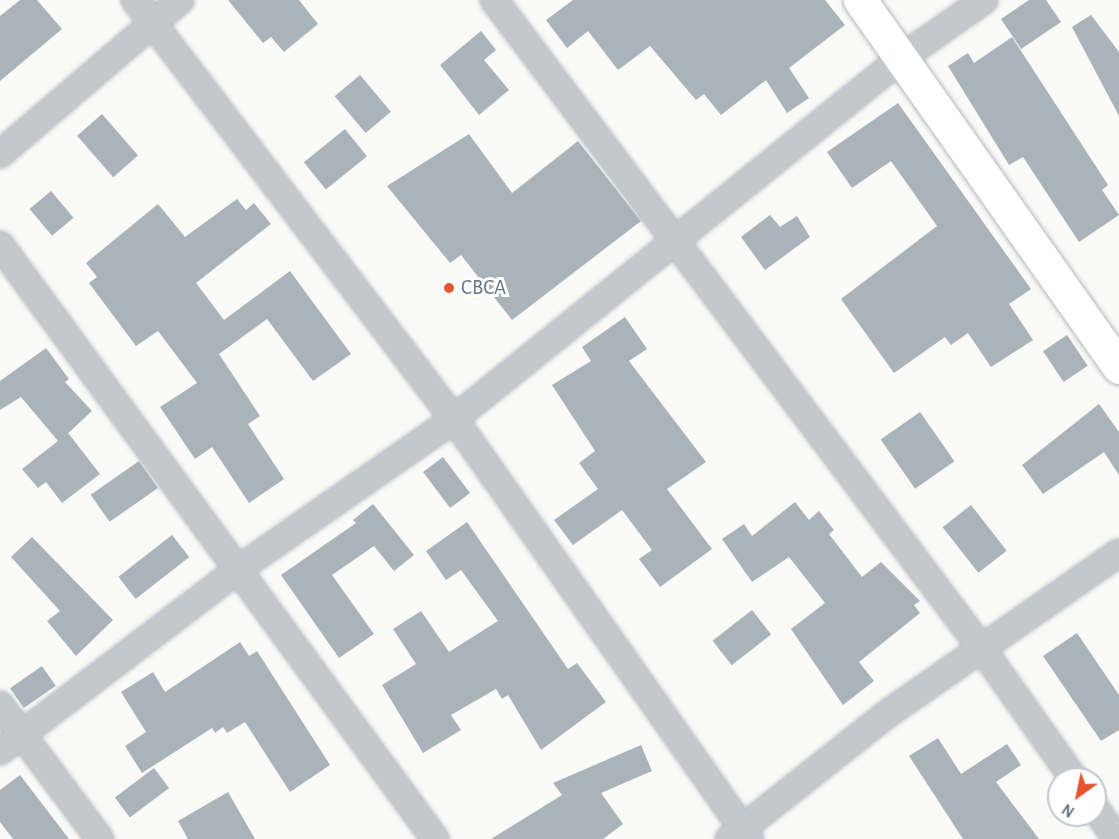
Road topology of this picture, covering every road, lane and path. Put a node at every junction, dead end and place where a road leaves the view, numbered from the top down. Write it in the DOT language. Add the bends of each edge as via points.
graph roads {
  1 [pos="135,0"];
  2 [pos="180,0"];
  3 [pos="494,0"];
  4 [pos="860,0"];
  5 [pos="984,0"];
  6 [pos="152,23"];
  7 [pos="903,57"];
  8 [pos="0,154"];
  9 [pos="674,241"];
  10 [pos="0,245"];
  11 [pos="1119,367"];
  12 [pos="454,419"];
  13 [pos="1119,553"];
  14 [pos="240,568"];
  15 [pos="982,649"];
  16 [pos="0,705"];
  17 [pos="22,735"];
  18 [pos="0,751"];
  19 [pos="1066,767"];
  20 [pos="1107,825"];
  21 [pos="740,836"];
  22 [pos="100,839"];
  23 [pos="435,839"];
  24 [pos="1117,839"];
  1 -- 6 [label="street"];
  2 -- 6 [label="street"];
  3 -- 9 [label="street"];
  4 -- 7 [label="street"];
  5 -- 7 [label="street"];
  6 -- 8 [label="street"];
  6 -- 12 [label="street"];
  7 -- 9 [label="street"];
  7 -- 11 [label="street"];
  9 -- 12 [label="street"];
  9 -- 15 [label="street"];
  10 -- 14 [label="street"];
  12 -- 14 [label="street"];
  12 -- 21 [label="street"];
  13 -- 15 [label="street"];
  14 -- 17 [label="street"];
  14 -- 23 [label="street"];
  15 -- 19 [label="street"];
  15 -- 21 [label="street"];
  16 -- 17 [label="street"];
  17 -- 18 [label="street"];
  17 -- 22 [label="street"];
  20 -- 24 [label="street"];
}
